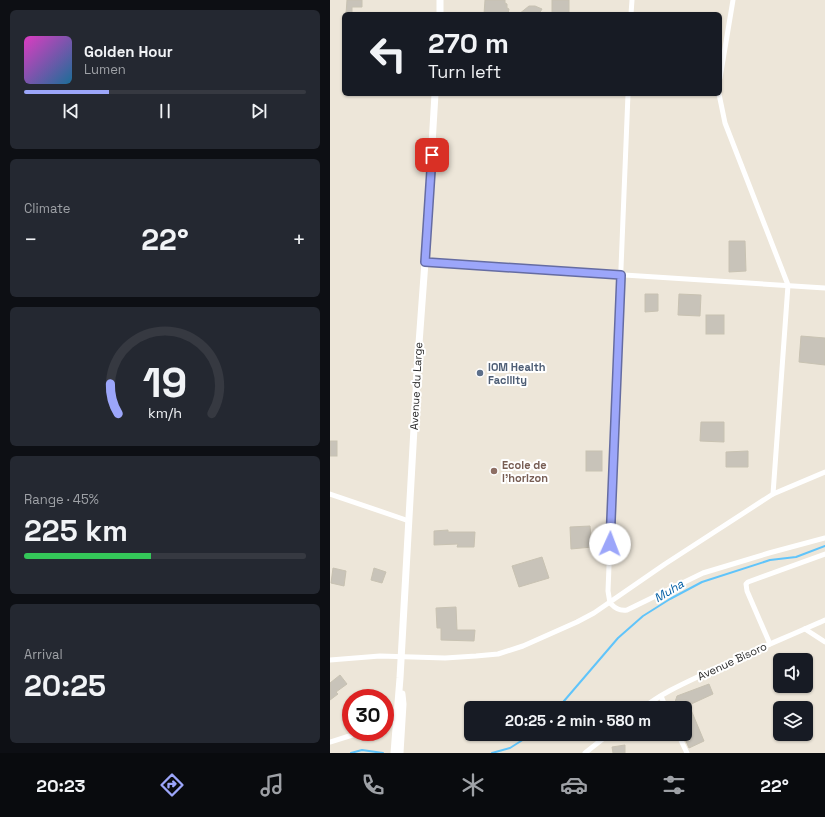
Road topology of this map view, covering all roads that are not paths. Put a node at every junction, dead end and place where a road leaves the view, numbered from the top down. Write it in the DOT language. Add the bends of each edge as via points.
graph roads {
  1 [pos="440,0"];
  2 [pos="632,0"];
  3 [pos="733,0"];
  4 [pos="440,12"];
  5 [pos="631,12"];
  6 [pos="722,66"];
  7 [pos="435,96"];
  8 [pos="628,96"];
  9 [pos="719,96"];
  10 [pos="425,262"];
  11 [pos="621,275"];
  12 [pos="788,285"];
  13 [pos="825,288"];
  14 [pos="825,472"];
  15 [pos="330,494"];
  16 [pos="773,494"];
  17 [pos="409,521"];
  18 [pos="825,538"];
  19 [pos="825,554"];
  20 [pos="610,603"];
  21 [pos="825,620"];
  22 [pos="805,629"];
  23 [pos="825,642"];
  24 [pos="770,644"];
  25 [pos="401,656"];
  26 [pos="330,660"];
  27 [pos="400,678"];
  28 [pos="660,696"];
  29 [pos="652,701"];
  30 [pos="662,701"];
  31 [pos="396,719"];
  32 [pos="342,738"];
  33 [pos="600,741"];
  34 [pos="681,741"];
  35 [pos="330,742"];
  36 [pos="398,744"];
  37 [pos="394,753"];
  38 [pos="400,753"];
  39 [pos="585,753"];
  40 [pos="687,753"];
  1 -- 4 [label="main road"];
  2 -- 5 [label="street"];
  3 -- 6 [label="street"];
  7 -- 10 [label="main road, Avenue du Large"];
  8 -- 11 [label="street"];
  9 -- 12 [label="street" via="725,122"];
  10 -- 11 [label="street"];
  10 -- 17 [label="main road, Avenue du Large"];
  11 -- 12 [label="street"];
  11 -- 20 [label="street" via="608,591"];
  12 -- 13 [label="street"];
  12 -- 16 [label="street"];
  14 -- 16 [label="street"];
  15 -- 17 [label="street"];
  16 -- 20 [label="street"];
  17 -- 25 [label="main road, Avenue du Large"];
  18 -- 20 [label="street" via="703,573 627,610 616,609"];
  19 -- 24 [label="street" via="746,584"];
  20 -- 25 [label="street" via="577,622 498,654 446,658"];
  21 -- 22 [label="street, Avenue Bisoro"];
  22 -- 23 [label="street"];
  22 -- 24 [label="street, Avenue Bisoro"];
  24 -- 28 [label="street, Avenue Bisoro"];
  25 -- 26 [label="street"];
  25 -- 27 [label="main road, Avenue du Large"];
  27 -- 31 [label="main road, Avenue du Large"];
  27 -- 36 [label="main road, Avenue du Large" via="403,704"];
  28 -- 29 [label="street, Avenue Bisoro"];
  28 -- 30 [label="street"];
  31 -- 36 [label="main road, Avenue du Large"];
  32 -- 35 [label="street"];
  33 -- 39 [label="street"];
  34 -- 40 [label="street"];
  36 -- 37 [label="main road, Avenue du Large"];
  36 -- 38 [label="main road, Avenue du Large"];
}
